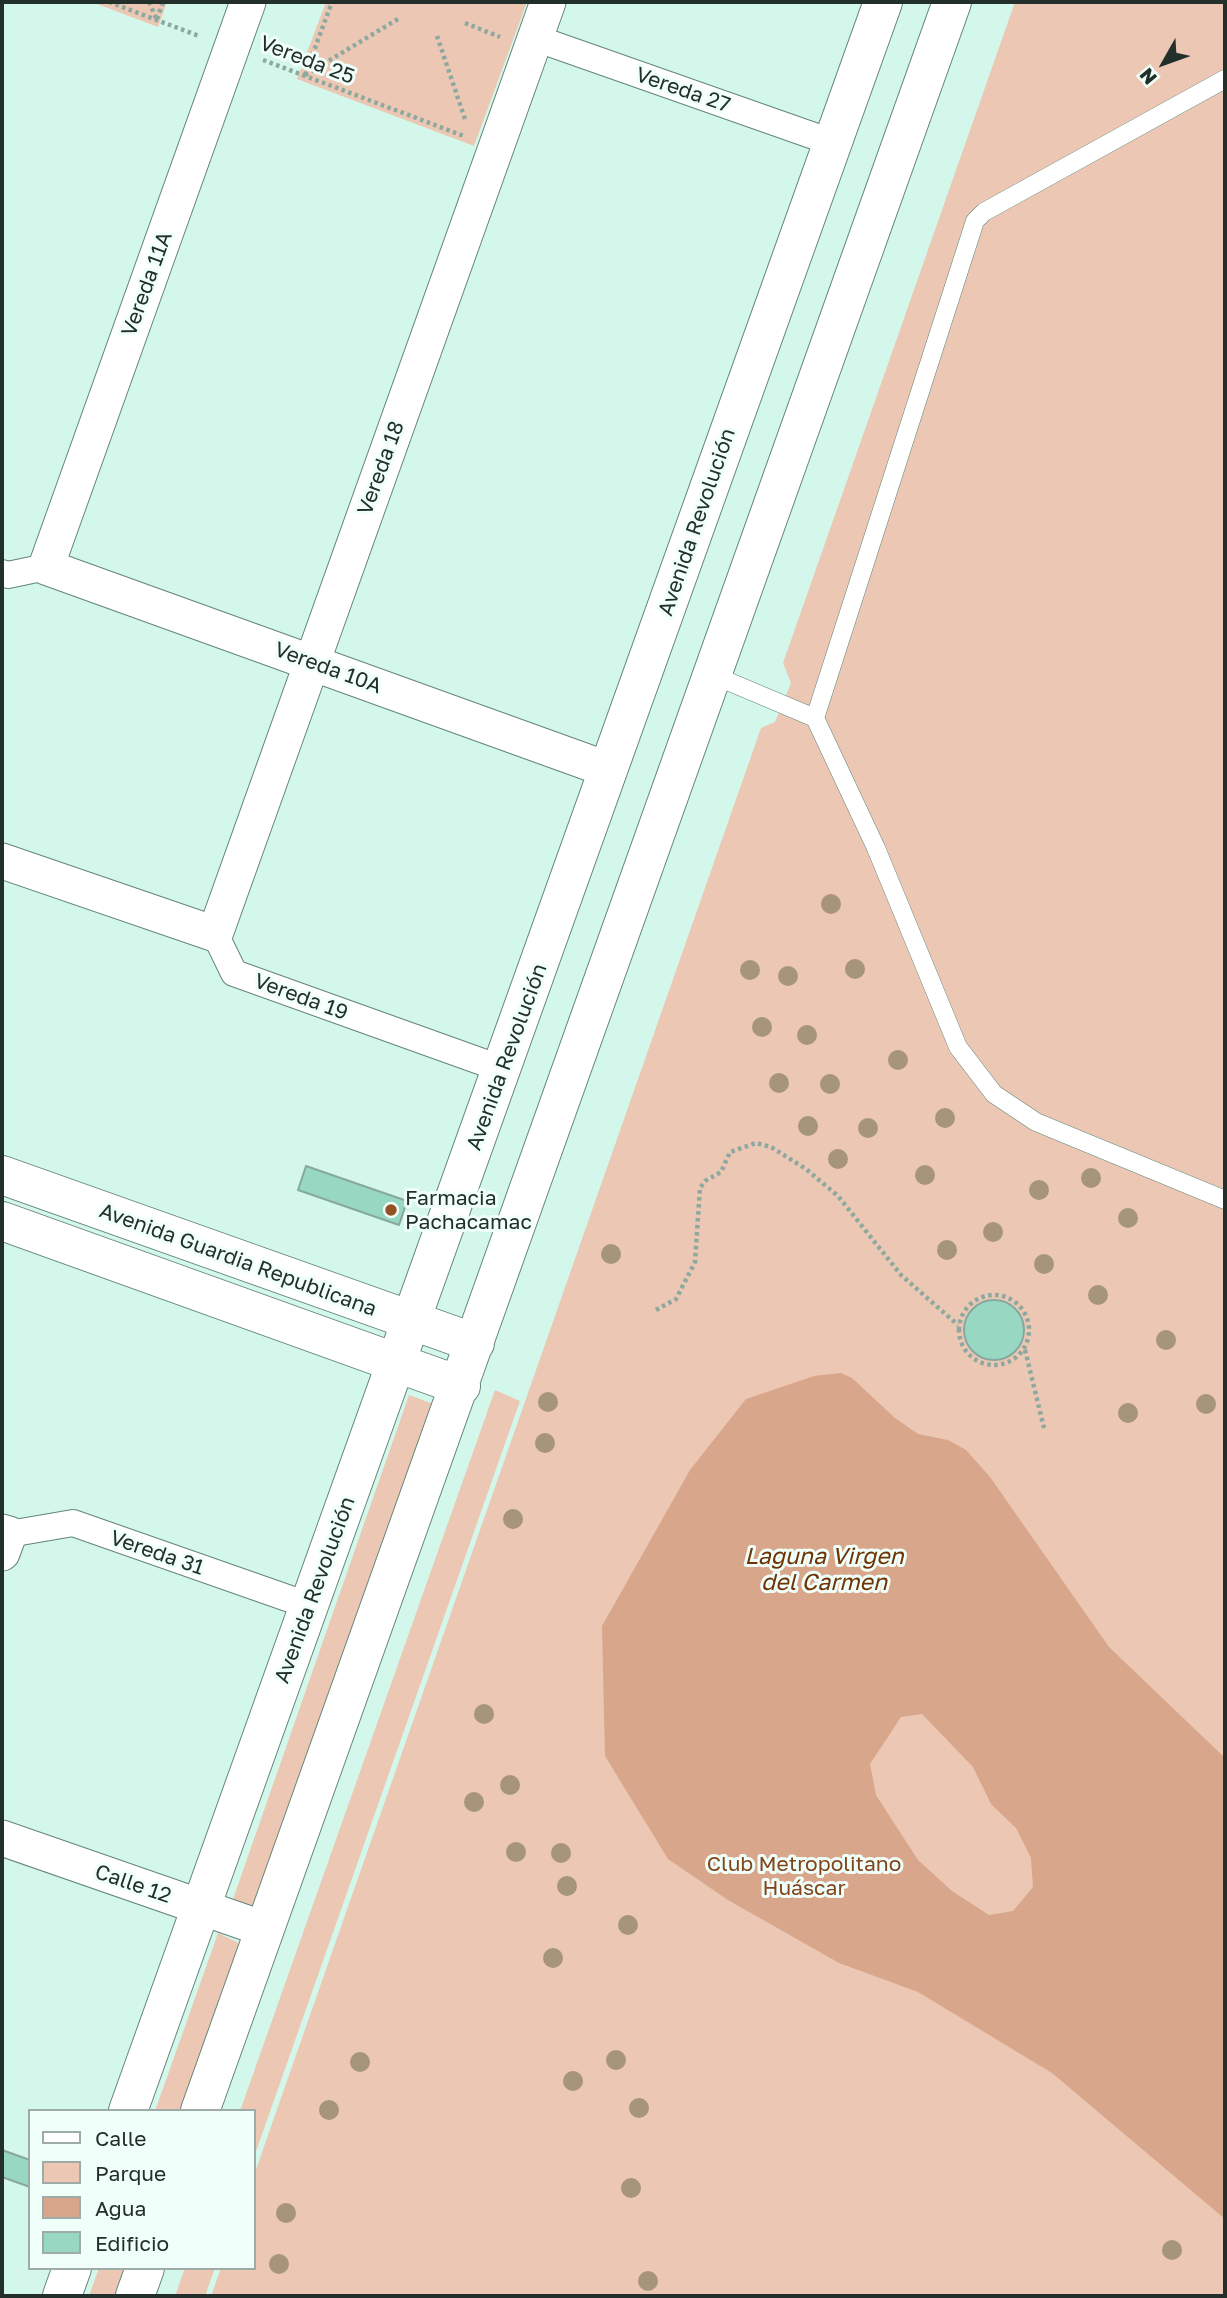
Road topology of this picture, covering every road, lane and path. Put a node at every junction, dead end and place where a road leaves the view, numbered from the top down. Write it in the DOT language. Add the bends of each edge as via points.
graph roads {
  1 [pos="109,2"];
  2 [pos="149,2"];
  3 [pos="163,2"];
  4 [pos="248,2"];
  5 [pos="332,2"];
  6 [pos="548,2"];
  7 [pos="883,2"];
  8 [pos="952,2"];
  9 [pos="398,19"];
  10 [pos="157,20"];
  11 [pos="465,23"];
  12 [pos="437,36"];
  13 [pos="522,39"];
  14 [pos="231,48"];
  15 [pos="304,76"];
  16 [pos="1225,79"];
  17 [pos="831,142"];
  18 [pos="46,567"];
  19 [pos="2,573"];
  20 [pos="312,662"];
  21 [pos="713,675"];
  22 [pos="815,718"];
  23 [pos="609,770"];
  24 [pos="2,861"];
  25 [pos="215,934"];
  26 [pos="502,1069"];
  27 [pos="2,1175"];
  28 [pos="1225,1200"];
  29 [pos="2,1221"];
  30 [pos="656,1310"];
  31 [pos="412,1322"];
  32 [pos="958,1325"];
  33 [pos="475,1343"];
  34 [pos="1024,1349"];
  35 [pos="397,1364"];
  36 [pos="461,1385"];
  37 [pos="1044,1428"];
  38 [pos="4,1540"];
  39 [pos="310,1606"];
  40 [pos="2,1838"];
  41 [pos="201,1908"];
  42 [pos="264,1928"];
  43 [pos="129,2109"];
  44 [pos="201,2109"];
  45 [pos="71,2270"];
  46 [pos="144,2270"];
  47 [pos="62,2296"];
  48 [pos="135,2296"];
  1 -- 10 [label="path, Vereda 25"];
  2 -- 10 [label="path"];
  3 -- 10 [label="path"];
  4 -- 14 [label="street, Vereda 11A"];
  5 -- 15 [label="path"];
  6 -- 13 [label="street, Vereda 18"];
  7 -- 17 [label="street, Avenida Revolución"];
  8 -- 21 [label="street"];
  9 -- 15 [label="path"];
  10 -- 14 [label="path, Vereda 25"];
  11 -- 13 [label="path"];
  12 -- 15 [label="path, Vereda 25" via="472,139"];
  13 -- 17 [label="street, Vereda 27"];
  13 -- 20 [label="street, Vereda 18"];
  14 -- 15 [label="path, Vereda 25"];
  14 -- 18 [label="street, Vereda 11A"];
  16 -- 22 [label="lane" via="975,221"];
  17 -- 23 [label="street, Avenida Revolución"];
  18 -- 19 [label="street"];
  18 -- 20 [label="street, Vereda 10A"];
  20 -- 23 [label="street, Vereda 10A"];
  20 -- 25 [label="street, Vereda 18"];
  21 -- 22 [label="lane"];
  21 -- 33 [label="street"];
  22 -- 28 [label="lane" via="876,848 954,1038 993,1094 1036,1122"];
  23 -- 26 [label="street, Avenida Revolución"];
  24 -- 25 [label="street"];
  25 -- 26 [label="street, Vereda 19" via="234,973"];
  26 -- 31 [label="street, Avenida Revolución"];
  27 -- 31 [label="street, Avenida Guardia Republicana"];
  29 -- 35 [label="street, Avenida Guardia Republicana"];
  30 -- 32 [label="path" via="676,1299 695,1262 700,1188 721,1172 730,1152 757,1143 806,1169 838,1196 901,1275"];
  31 -- 33 [label="street, Avenida Guardia Republicana"];
  31 -- 35 [label="street, Avenida Revolución"];
  32 -- 34 [label="path" via="959,1339 976,1361 1003,1365"];
  32 -- 34 [label="path" via="972,1301 999,1295 1012,1300 1028,1322"];
  33 -- 36 [label="street"];
  34 -- 37 [label="path"];
  35 -- 36 [label="street, Avenida Guardia Republicana"];
  35 -- 39 [label="street, Avenida Revolución"];
  36 -- 42 [label="street"];
  38 -- 39 [label="street, Vereda 31" via="73,1523"];
  39 -- 41 [label="street, Avenida Revolución"];
  40 -- 41 [label="street, Calle 12"];
  41 -- 42 [label="street, Calle 12"];
  41 -- 43 [label="street, Avenida Revolución"];
  42 -- 44 [label="street"];
  45 -- 47 [label="street"];
  46 -- 48 [label="street"];
}
